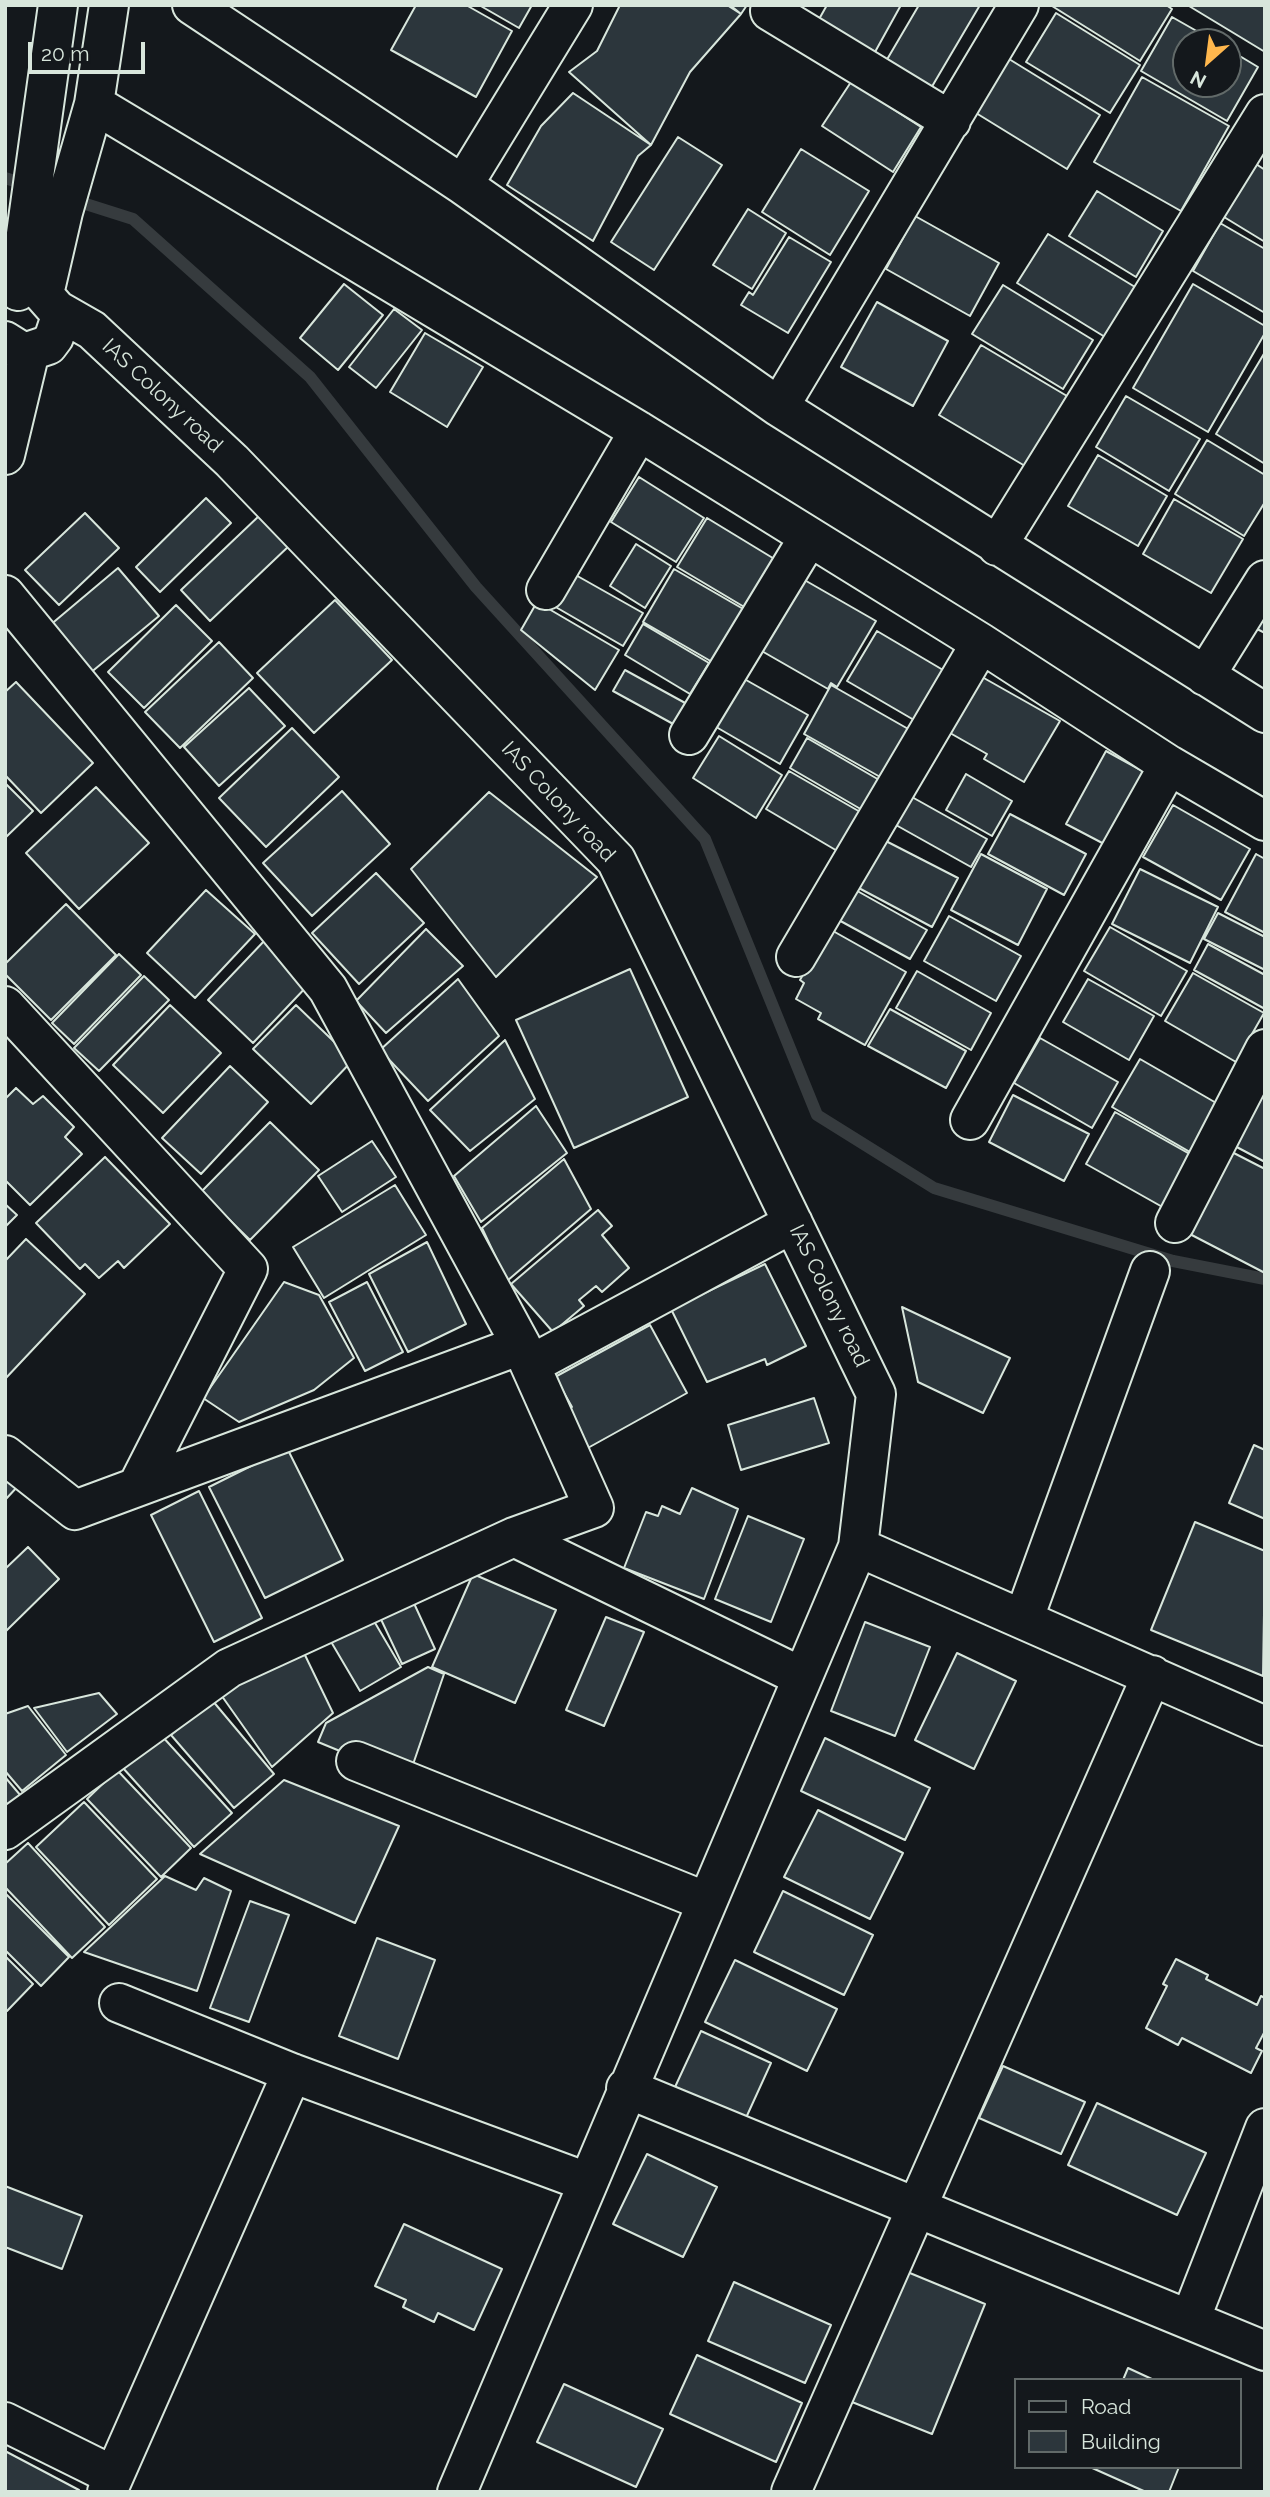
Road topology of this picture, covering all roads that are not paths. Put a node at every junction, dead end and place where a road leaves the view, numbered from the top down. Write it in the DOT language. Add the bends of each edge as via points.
graph roads {
  1 [pos="109,5"];
  2 [pos="192,5"];
  3 [pos="573,5"];
  4 [pos="1020,5"];
  5 [pos="52,8"];
  6 [pos="770,11"];
  7 [pos="94,104"];
  8 [pos="1265,114"];
  9 [pos="951,121"];
  10 [pos="463,185"];
  11 [pos="55,198"];
  12 [pos="31,298"];
  13 [pos="18,346"];
  14 [pos="779,407"];
  15 [pos="639,431"];
  16 [pos="5,455"];
  17 [pos="809,537"];
  18 [pos="997,546"];
  19 [pos="1265,580"];
  20 [pos="546,590"];
  21 [pos="5,595"];
  22 [pos="981,643"];
  23 [pos="1205,676"];
  24 [pos="1265,713"];
  25 [pos="689,735"];
  26 [pos="1169,765"];
  27 [pos="1265,821"];
  28 [pos="796,957"];
  29 [pos="10,1021"];
  30 [pos="1265,1049"];
  31 [pos="970,1120"];
  32 [pos="793,1223"];
  33 [pos="1175,1223"];
  34 [pos="1150,1271"];
  35 [pos="526,1355"];
  36 [pos="5,1455"];
  37 [pos="138,1485"];
  38 [pos="514,1537"];
  39 [pos="858,1547"];
  40 [pos="1024,1618"];
  41 [pos="1152,1675"];
  42 [pos="802,1676"];
  43 [pos="1265,1726"];
  44 [pos="356,1761"];
  45 [pos="5,1830"];
  46 [pos="707,1902"];
  47 [pos="119,2003"];
  48 [pos="292,2073"];
  49 [pos="626,2088"];
  50 [pos="1265,2128"];
  51 [pos="587,2182"];
  52 [pos="918,2206"];
  53 [pos="1191,2320"];
  54 [pos="1265,2351"];
  55 [pos="5,2422"];
  56 [pos="111,2484"];
  57 [pos="805,2488"];
  58 [pos="457,2492"];
  1 -- 7 [label="street"];
  2 -- 10 [label="street"];
  3 -- 10 [label="street"];
  4 -- 9 [label="street"];
  5 -- 11 [label="street" via="35,168"];
  6 -- 9 [label="street"];
  7 -- 11 [label="street"];
  7 -- 15 [label="street"];
  8 -- 18 [label="street"];
  9 -- 14 [label="street"];
  10 -- 14 [label="street"];
  11 -- 12 [label="street"];
  12 -- 13 [label="street" via="60,319 48,345"];
  12 -- 32 [label="street, IAS Colony road" via="92,330 232,461 616,860"];
  13 -- 16 [label="street"];
  14 -- 18 [label="street"];
  15 -- 17 [label="street"];
  15 -- 20 [label="street"];
  17 -- 22 [label="street"];
  17 -- 25 [label="street"];
  18 -- 23 [label="street"];
  19 -- 23 [label="street"];
  21 -- 35 [label="street" via="328,989"];
  22 -- 26 [label="street"];
  22 -- 28 [label="street"];
  23 -- 24 [label="street"];
  26 -- 27 [label="street"];
  26 -- 31 [label="street"];
  29 -- 37 [label="street" via="248,1269"];
  30 -- 33 [label="street"];
  32 -- 35 [label="street"];
  32 -- 39 [label="street, IAS Colony road" via="876,1394"];
  34 -- 40 [label="street"];
  35 -- 37 [label="street"];
  35 -- 38 [label="street" via="594,1508"];
  36 -- 37 [label="street" via="75,1510"];
  38 -- 42 [label="street"];
  38 -- 45 [label="street" via="229,1668"];
  39 -- 40 [label="street"];
  39 -- 42 [label="street, IAS Colony road"];
  40 -- 41 [label="street"];
  41 -- 43 [label="street"];
  41 -- 52 [label="street"];
  42 -- 46 [label="street, IAS Colony road"];
  44 -- 46 [label="street"];
  46 -- 49 [label="street, IAS Colony road"];
  47 -- 48 [label="street"];
  48 -- 51 [label="street"];
  48 -- 56 [label="street"];
  49 -- 51 [label="street, IAS Colony road"];
  49 -- 52 [label="street"];
  50 -- 53 [label="street"];
  51 -- 58 [label="street, IAS Colony road"];
  52 -- 53 [label="street"];
  52 -- 57 [label="street"];
  53 -- 54 [label="street"];
  55 -- 56 [label="street"];
}
